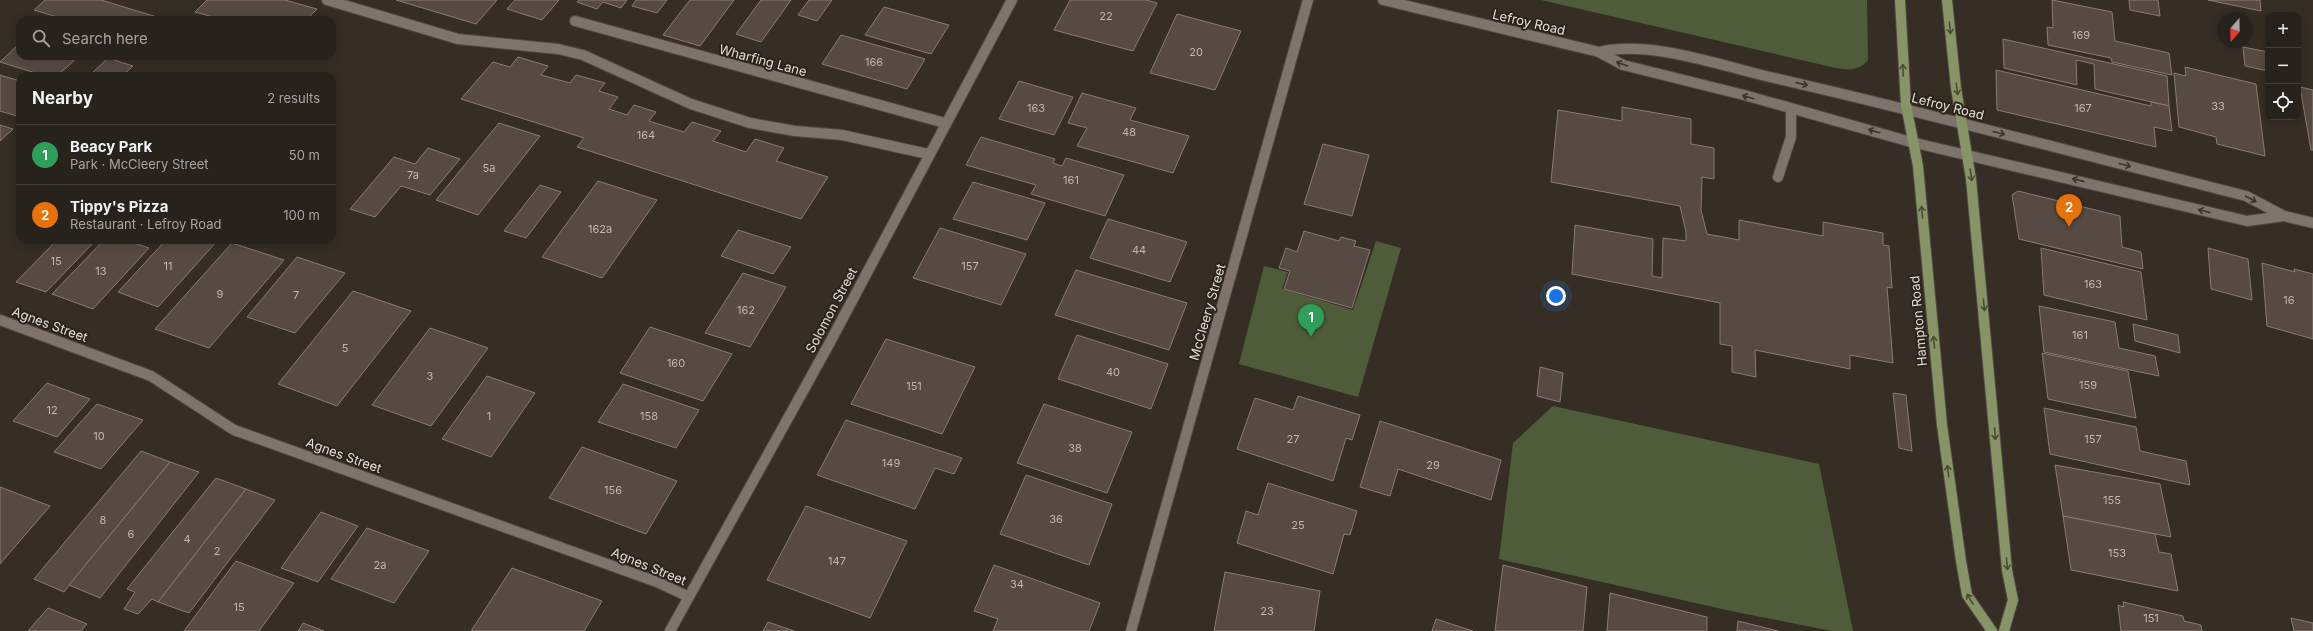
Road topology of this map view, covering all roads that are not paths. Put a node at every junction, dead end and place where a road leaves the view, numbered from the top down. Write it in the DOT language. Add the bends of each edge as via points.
graph roads {
  1 [pos="327,0"];
  2 [pos="1012,0"];
  3 [pos="1308,0"];
  4 [pos="1383,0"];
  5 [pos="1900,0"];
  6 [pos="1947,0"];
  7 [pos="575,21"];
  8 [pos="1599,52"];
  9 [pos="1791,109"];
  10 [pos="1906,109"];
  11 [pos="944,123"];
  12 [pos="1962,123"];
  13 [pos="1911,142"];
  14 [pos="928,154"];
  15 [pos="1968,155"];
  16 [pos="1778,177"];
  17 [pos="2284,216"];
  18 [pos="2313,223"];
  19 [pos="0,320"];
  20 [pos="689,597"];
  21 [pos="670,631"];
  22 [pos="1131,631"];
  23 [pos="1992,631"];
  24 [pos="2004,631"];
  1 -- 14 [label="street" via="458,39 584,54 691,104 750,123 842,135"];
  2 -- 11 [label="street, Solomon Street"];
  3 -- 22 [label="street, McCleery Street"];
  4 -- 8 [label="street, Lefroy Road"];
  10 -- 5 [label="main road, Hampton Road, one-way"];
  6 -- 12 [label="main road, one-way"];
  7 -- 11 [label="street, Wharfing Lane"];
  9 -- 8 [label="street, Lefroy Road, one-way" via="1623,65"];
  8 -- 10 [label="street, Lefroy Road, one-way" via="1610,48 1623,48 1672,56"];
  13 -- 9 [label="street, Lefroy Road, one-way"];
  9 -- 16 [label="street" via="1791,137"];
  10 -- 12 [label="street, Lefroy Road"];
  10 -- 13 [label="main road, Hampton Road"];
  11 -- 14 [label="street, Solomon Street"];
  12 -- 15 [label="main road"];
  12 -- 17 [label="street, Lefroy Road, one-way" via="2246,196"];
  13 -- 15 [label="street, Lefroy Road"];
  23 -- 13 [label="main road, Hampton Road, one-way" via="1967,595 1961,560 1942,425 1918,166"];
  14 -- 20 [label="street, Solomon Street" via="828,346"];
  17 -- 15 [label="street, Lefroy Road, one-way" via="2247,221"];
  15 -- 24 [label="main road, one-way" via="2007,570 2013,600"];
  17 -- 18 [label="street, Lefroy Road"];
  19 -- 20 [label="street, Agnes Street" via="151,376 234,430 657,582"];
  20 -- 21 [label="street, Solomon Street"];
}
